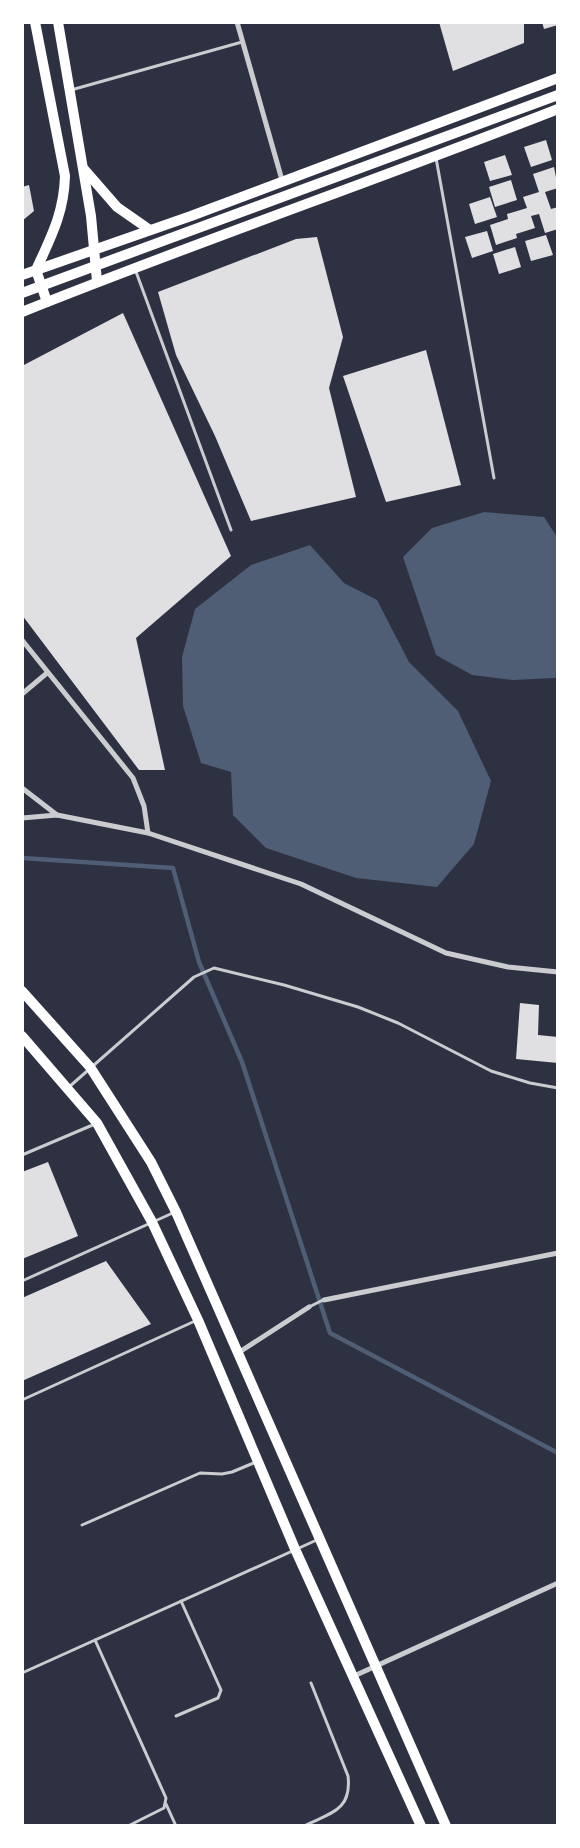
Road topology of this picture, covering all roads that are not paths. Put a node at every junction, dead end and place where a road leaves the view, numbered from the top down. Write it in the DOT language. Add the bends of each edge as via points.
graph roads {
  1 [pos="35,22"];
  2 [pos="58,22"];
  3 [pos="236,22"];
  4 [pos="242,42"];
  5 [pos="558,78"];
  6 [pos="70,90"];
  7 [pos="558,95"];
  8 [pos="558,109"];
  9 [pos="436,157"];
  10 [pos="82,167"];
  11 [pos="282,180"];
  12 [pos="150,230"];
  13 [pos="93,249"];
  14 [pos="135,268"];
  15 [pos="36,270"];
  16 [pos="22,275"];
  17 [pos="97,281"];
  18 [pos="22,293"];
  19 [pos="47,302"];
  20 [pos="22,312"];
  21 [pos="494,478"];
  22 [pos="231,530"];
  23 [pos="22,640"];
  24 [pos="47,673"];
  25 [pos="22,694"];
  26 [pos="22,788"];
  27 [pos="57,815"];
  28 [pos="22,818"];
  29 [pos="148,834"];
  30 [pos="558,972"];
  31 [pos="22,991"];
  32 [pos="22,1036"];
  33 [pos="90,1067"];
  34 [pos="69,1088"];
  35 [pos="558,1088"];
  36 [pos="97,1122"];
  37 [pos="22,1155"];
  38 [pos="176,1212"];
  39 [pos="152,1222"];
  40 [pos="558,1253"];
  41 [pos="22,1281"];
  42 [pos="324,1300"];
  43 [pos="309,1307"];
  44 [pos="198,1320"];
  45 [pos="238,1353"];
  46 [pos="22,1400"];
  47 [pos="258,1462"];
  48 [pos="82,1525"];
  49 [pos="319,1538"];
  50 [pos="295,1549"];
  51 [pos="558,1583"];
  52 [pos="181,1601"];
  53 [pos="95,1640"];
  54 [pos="375,1668"];
  55 [pos="22,1673"];
  56 [pos="353,1677"];
  57 [pos="311,1683"];
  58 [pos="176,1716"];
  59 [pos="166,1804"];
  60 [pos="444,1825"];
  61 [pos="128,1826"];
  62 [pos="176,1826"];
  63 [pos="304,1826"];
  64 [pos="421,1826"];
  1 -- 15 [label="main road" via="65,176 59,218"];
  2 -- 6 [label="main road"];
  3 -- 4 [label="street"];
  4 -- 6 [label="lane"];
  4 -- 11 [label="street"];
  5 -- 11 [label="main road"];
  6 -- 10 [label="main road"];
  7 -- 18 [label="main road"];
  8 -- 9 [label="main road"];
  9 -- 14 [label="main road"];
  9 -- 21 [label="lane"];
  10 -- 12 [label="main road" via="117,207"];
  10 -- 13 [label="main road"];
  11 -- 12 [label="main road"];
  12 -- 13 [label="main road"];
  13 -- 15 [label="main road"];
  13 -- 17 [label="main road"];
  14 -- 17 [label="main road"];
  14 -- 22 [label="lane"];
  15 -- 16 [label="main road"];
  15 -- 19 [label="main road"];
  17 -- 19 [label="main road"];
  19 -- 20 [label="main road"];
  23 -- 24 [label="street"];
  24 -- 25 [label="street"];
  24 -- 29 [label="street" via="133,778 144,806"];
  26 -- 27 [label="street"];
  27 -- 28 [label="street"];
  27 -- 29 [label="street"];
  29 -- 30 [label="street" via="301,884 446,953 508,967"];
  31 -- 33 [label="main road"];
  32 -- 34 [label="main road"];
  33 -- 34 [label="lane"];
  33 -- 35 [label="lane" via="198,974 208,969 284,985 358,1007 398,1023 491,1072"];
  33 -- 38 [label="main road" via="151,1162"];
  34 -- 36 [label="main road"];
  36 -- 37 [label="lane"];
  36 -- 39 [label="main road"];
  38 -- 39 [label="lane"];
  38 -- 45 [label="main road"];
  39 -- 41 [label="lane"];
  39 -- 44 [label="main road"];
  40 -- 42 [label="street"];
  42 -- 43 [label="lane"];
  43 -- 45 [label="street"];
  44 -- 46 [label="lane"];
  44 -- 47 [label="main road"];
  45 -- 49 [label="main road"];
  47 -- 48 [label="lane" via="222,1474 200,1473"];
  47 -- 50 [label="main road"];
  49 -- 50 [label="lane"];
  49 -- 54 [label="main road"];
  50 -- 52 [label="lane"];
  50 -- 56 [label="main road"];
  51 -- 54 [label="street"];
  52 -- 53 [label="lane"];
  52 -- 58 [label="lane" via="221,1690 218,1698"];
  53 -- 55 [label="lane"];
  53 -- 59 [label="lane"];
  54 -- 56 [label="street"];
  54 -- 60 [label="main road"];
  56 -- 64 [label="main road"];
  57 -- 63 [label="lane" via="348,1776 350,1789 341,1808"];
  59 -- 61 [label="lane" via="158,1812"];
  59 -- 62 [label="lane"];
}
